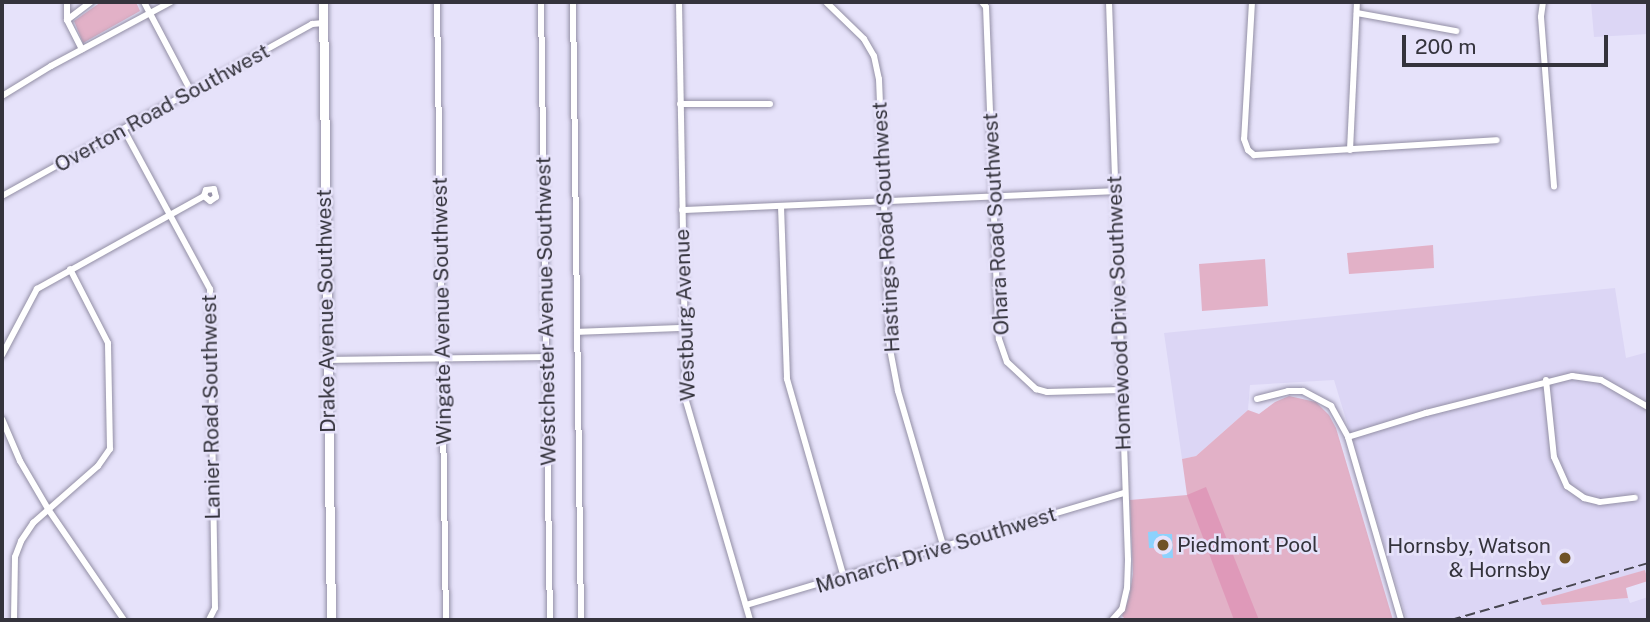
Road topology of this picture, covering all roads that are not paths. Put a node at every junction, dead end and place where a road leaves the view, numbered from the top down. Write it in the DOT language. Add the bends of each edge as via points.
graph roads {
  1 [pos="67,2"];
  2 [pos="92,2"];
  3 [pos="144,2"];
  4 [pos="171,2"];
  5 [pos="323,2"];
  6 [pos="437,2"];
  7 [pos="541,2"];
  8 [pos="573,2"];
  9 [pos="679,2"];
  10 [pos="826,2"];
  11 [pos="982,2"];
  12 [pos="1109,2"];
  13 [pos="1252,2"];
  14 [pos="1357,2"];
  15 [pos="1543,2"];
  16 [pos="150,13"];
  17 [pos="1357,13"];
  18 [pos="67,20"];
  19 [pos="324,23"];
  20 [pos="1456,32"];
  21 [pos="82,49"];
  22 [pos="191,90"];
  23 [pos="2,96"];
  24 [pos="680,104"];
  25 [pos="770,104"];
  26 [pos="124,130"];
  27 [pos="1497,140"];
  28 [pos="1350,150"];
  29 [pos="1554,187"];
  30 [pos="1115,191"];
  31 [pos="2,196"];
  32 [pos="204,196"];
  33 [pos="995,197"];
  34 [pos="885,202"];
  35 [pos="780,206"];
  36 [pos="682,210"];
  37 [pos="171,214"];
  38 [pos="70,269"];
  39 [pos="683,328"];
  40 [pos="577,332"];
  41 [pos="2,355"];
  42 [pos="546,357"];
  43 [pos="442,358"];
  44 [pos="327,360"];
  45 [pos="1546,380"];
  46 [pos="1122,390"];
  47 [pos="1257,399"];
  48 [pos="1648,407"];
  49 [pos="2,419"];
  50 [pos="1348,437"];
  51 [pos="1125,493"];
  52 [pos="1635,498"];
  53 [pos="48,509"];
  54 [pos="944,548"];
  55 [pos="844,578"];
  56 [pos="746,605"];
  57 [pos="14,620"];
  58 [pos="124,620"];
  59 [pos="209,620"];
  60 [pos="331,620"];
  61 [pos="446,620"];
  62 [pos="550,620"];
  63 [pos="581,620"];
  64 [pos="750,620"];
  65 [pos="1112,620"];
  66 [pos="1401,620"];
  1 -- 18 [label="street"];
  2 -- 18 [label="street"];
  3 -- 16 [label="street"];
  4 -- 16 [label="street"];
  5 -- 19 [label="street, Drake Avenue Southwest"];
  6 -- 43 [label="street, Wingate Avenue Southwest"];
  7 -- 42 [label="street, Westchester Avenue Southwest"];
  8 -- 40 [label="street, Westchester Avenue Southwest"];
  9 -- 24 [label="street, Westburg Avenue"];
  10 -- 34 [label="street, Hastings Road Southwest" via="864,39 874,56"];
  11 -- 33 [label="street, Ohara Road Southwest" via="986,6"];
  12 -- 30 [label="street, Homewood Drive Southwest"];
  13 -- 28 [label="street" via="1244,139 1248,150 1254,155"];
  14 -- 17 [label="street"];
  15 -- 29 [label="street"];
  16 -- 21 [label="street"];
  16 -- 22 [label="street"];
  17 -- 20 [label="street"];
  17 -- 28 [label="street"];
  18 -- 21 [label="street"];
  19 -- 22 [label="street, Overton Road Southwest" via="312,24"];
  19 -- 44 [label="street, Drake Avenue Southwest"];
  21 -- 23 [label="street"];
  22 -- 26 [label="street, Overton Road Southwest"];
  24 -- 25 [label="street"];
  24 -- 36 [label="street, Westburg Avenue"];
  26 -- 31 [label="street, Overton Road Southwest"];
  26 -- 37 [label="street, Lanier Road Southwest"];
  27 -- 28 [label="street"];
  30 -- 33 [label="street"];
  30 -- 46 [label="street, Homewood Drive Southwest"];
  32 -- 37 [label="street"];
  33 -- 34 [label="street"];
  33 -- 46 [label="street, Ohara Road Southwest" via="999,340 1007,362 1036,389 1047,392"];
  34 -- 35 [label="street"];
  34 -- 54 [label="street, Hastings Road Southwest" via="892,359"];
  35 -- 36 [label="street"];
  35 -- 55 [label="street" via="787,379"];
  36 -- 39 [label="street, Westburg Avenue"];
  37 -- 38 [label="street"];
  37 -- 59 [label="street, Lanier Road Southwest" via="210,289 215,608"];
  38 -- 41 [label="street" via="37,289"];
  38 -- 53 [label="street" via="108,343 110,449 98,466"];
  39 -- 40 [label="street"];
  39 -- 56 [label="street, Westburg Avenue" via="686,401"];
  40 -- 63 [label="street, Westchester Avenue Southwest"];
  42 -- 43 [label="street"];
  42 -- 62 [label="street, Westchester Avenue Southwest"];
  43 -- 44 [label="street"];
  43 -- 61 [label="street, Wingate Avenue Southwest"];
  44 -- 60 [label="street, Drake Avenue Southwest"];
  45 -- 48 [label="street" via="1572,376 1601,380"];
  45 -- 50 [label="street"];
  45 -- 52 [label="street" via="1554,457 1567,486 1600,502"];
  46 -- 51 [label="street, Homewood Drive Southwest"];
  47 -- 50 [label="street" via="1288,391 1318,397 1331,407"];
  49 -- 53 [label="street"];
  50 -- 66 [label="street"];
  51 -- 54 [label="street, Monarch Drive Southwest"];
  51 -- 65 [label="street, Homewood Drive Southwest" via="1127,588 1122,609"];
  53 -- 57 [label="street" via="33,523 15,557"];
  53 -- 58 [label="street"];
  54 -- 55 [label="street, Monarch Drive Southwest"];
  55 -- 56 [label="street, Monarch Drive Southwest"];
  56 -- 64 [label="street, Westburg Avenue"];
}
